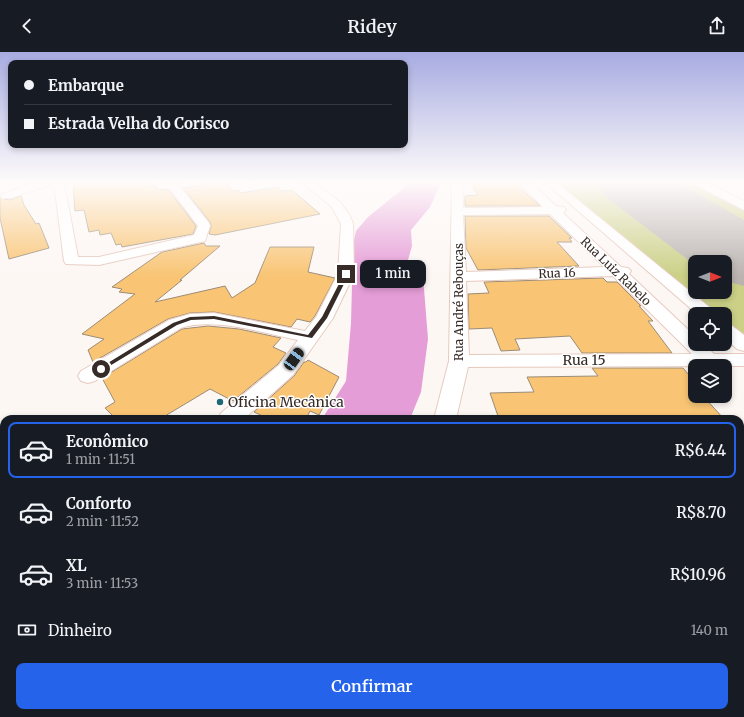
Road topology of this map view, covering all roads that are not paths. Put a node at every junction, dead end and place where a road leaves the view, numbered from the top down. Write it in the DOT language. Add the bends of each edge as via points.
graph roads {
  1 [pos="64,214"];
  2 [pos="195,214"];
  3 [pos="343,214"];
  4 [pos="457,214"];
  5 [pos="557,214"];
  6 [pos="588,214"];
  7 [pos="616,271"];
  8 [pos="657,271"];
  9 [pos="458,277"];
  10 [pos="699,307"];
  11 [pos="732,335"];
  12 [pos="310,337"];
  13 [pos="744,345"];
  14 [pos="688,359"];
  15 [pos="708,359"];
  16 [pos="732,360"];
  17 [pos="744,360"];
  18 [pos="459,361"];
  19 [pos="88,376"];
  20 [pos="234,415"];
  21 [pos="446,415"];
  1 -- 2 [label="street" via="71,261 99,262 200,238 204,226"];
  3 -- 12 [label="street" via="348,238 346,274 324,318"];
  4 -- 9 [label="street, Rua André Rebouças"];
  5 -- 7 [label="street, Rua Luiz Rabelo"];
  6 -- 8 [label="street"];
  7 -- 8 [label="street, Rua 16"];
  7 -- 9 [label="street, Rua 16"];
  7 -- 15 [label="street, Rua Luiz Rabelo"];
  8 -- 10 [label="street"];
  9 -- 18 [label="street, Rua André Rebouças"];
  11 -- 13 [label="street"];
  12 -- 19 [label="street" via="214,318 190,319 175,324"];
  12 -- 20 [label="street" via="286,370"];
  14 -- 18 [label="street, Rua 15"];
  16 -- 17 [label="street, Rua 15"];
  18 -- 21 [label="street, Rua André Rebouças"];
}
